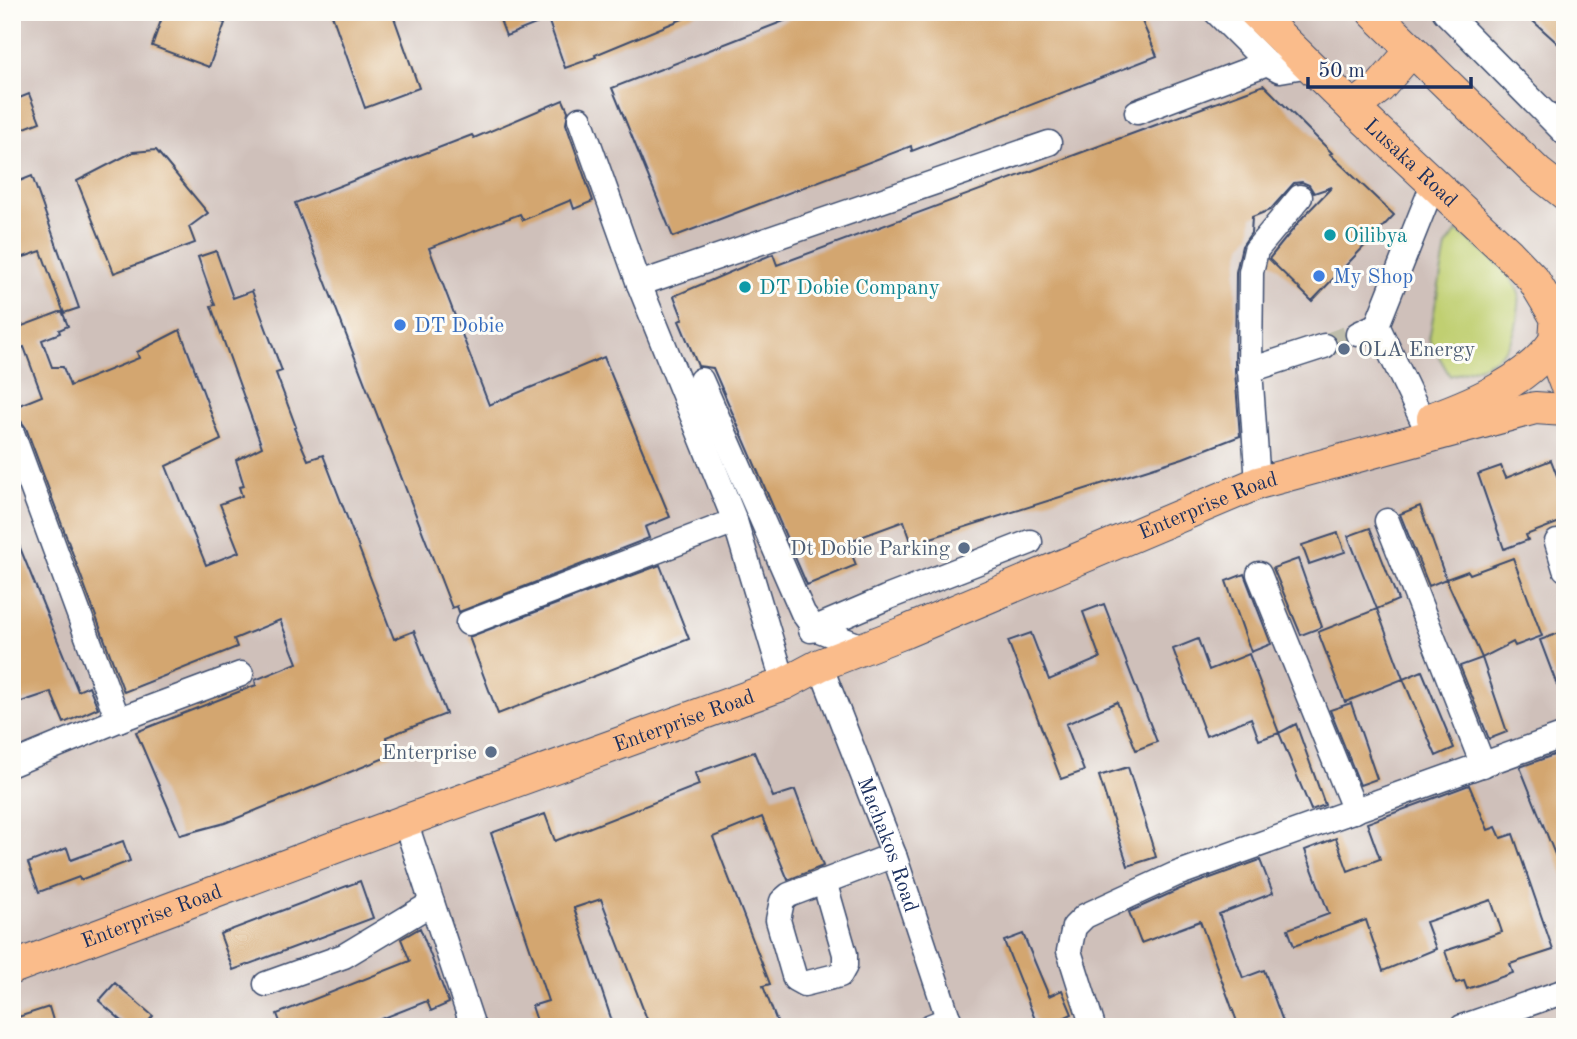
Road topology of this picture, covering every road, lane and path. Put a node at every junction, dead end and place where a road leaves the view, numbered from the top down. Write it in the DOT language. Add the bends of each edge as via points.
graph roads {
  1 [pos="1216,12"];
  2 [pos="1255,12"];
  3 [pos="1373,12"];
  4 [pos="1444,12"];
  5 [pos="1412,50"];
  6 [pos="1267,63"];
  7 [pos="1310,65"];
  8 [pos="1353,108"];
  9 [pos="1137,112"];
  10 [pos="580,119"];
  11 [pos="1565,134"];
  12 [pos="1049,144"];
  13 [pos="1434,183"];
  14 [pos="1565,194"];
  15 [pos="1300,197"];
  16 [pos="639,284"];
  17 [pos="1559,319"];
  18 [pos="1324,346"];
  19 [pos="1250,370"];
  20 [pos="701,380"];
  21 [pos="1565,383"];
  22 [pos="1565,410"];
  23 [pos="1426,429"];
  24 [pos="12,433"];
  25 [pos="1258,483"];
  26 [pos="735,521"];
  27 [pos="1387,521"];
  28 [pos="1030,542"];
  29 [pos="1557,542"];
  30 [pos="1565,569"];
  31 [pos="1259,573"];
  32 [pos="887,598"];
  33 [pos="468,623"];
  34 [pos="812,629"];
  35 [pos="905,632"];
  36 [pos="865,648"];
  37 [pos="820,666"];
  38 [pos="242,674"];
  39 [pos="784,684"];
  40 [pos="118,720"];
  41 [pos="1565,735"];
  42 [pos="12,764"];
  43 [pos="1483,765"];
  44 [pos="1355,811"];
  45 [pos="405,821"];
  46 [pos="894,855"];
  47 [pos="824,881"];
  48 [pos="432,902"];
  49 [pos="12,968"];
  50 [pos="266,984"];
  51 [pos="1565,991"];
  52 [pos="943,1024"];
  53 [pos="473,1027"];
  54 [pos="1093,1027"];
  55 [pos="1462,1027"];
  1 -- 6 [label="street"];
  2 -- 7 [label="main road, Lusaka Road"];
  3 -- 5 [label="main road"];
  4 -- 11 [label="street"];
  5 -- 8 [label="main road"];
  5 -- 14 [label="main road"];
  6 -- 7 [label="street" via="1280,70"];
  6 -- 9 [label="street"];
  7 -- 8 [label="main road, Lusaka Road"];
  8 -- 13 [label="main road, Lusaka Road"];
  10 -- 16 [label="street"];
  12 -- 16 [label="street"];
  13 -- 17 [label="main road, Lusaka Road" via="1533,279"];
  13 -- 23 [label="street" via="1367,329"];
  15 -- 19 [label="street" via="1256,250 1251,272"];
  16 -- 26 [label="street"];
  17 -- 21 [label="main road, Lusaka Road" via="1559,368"];
  17 -- 23 [label="main road, Enterprise Road" via="1529,367"];
  18 -- 19 [label="street"];
  19 -- 25 [label="street"];
  20 -- 34 [label="street"];
  22 -- 23 [label="main road, Enterprise Road" via="1535,408"];
  23 -- 25 [label="main road, Enterprise Road" via="1349,458"];
  24 -- 40 [label="street"];
  25 -- 35 [label="main road, Enterprise Road"];
  26 -- 33 [label="street"];
  26 -- 39 [label="street"];
  27 -- 43 [label="street"];
  28 -- 32 [label="street"];
  29 -- 30 [label="street"];
  31 -- 44 [label="street"];
  32 -- 34 [label="street"];
  32 -- 35 [label="street"];
  34 -- 36 [label="street"];
  35 -- 36 [label="main road, Enterprise Road"];
  36 -- 37 [label="main road, Enterprise Road"];
  37 -- 39 [label="main road, Enterprise Road"];
  37 -- 46 [label="street, Machakos Road"];
  38 -- 40 [label="street"];
  39 -- 45 [label="main road, Enterprise Road"];
  40 -- 42 [label="street"];
  41 -- 43 [label="street"];
  43 -- 44 [label="street"];
  44 -- 54 [label="street" via="1174,875 1085,916 1074,927 1069,951"];
  45 -- 48 [label="street"];
  45 -- 49 [label="main road, Enterprise Road"];
  46 -- 47 [label="street"];
  46 -- 52 [label="street, Machakos Road"];
  48 -- 50 [label="street" via="344,956"];
  48 -- 53 [label="street"];
  51 -- 55 [label="street"];
}
